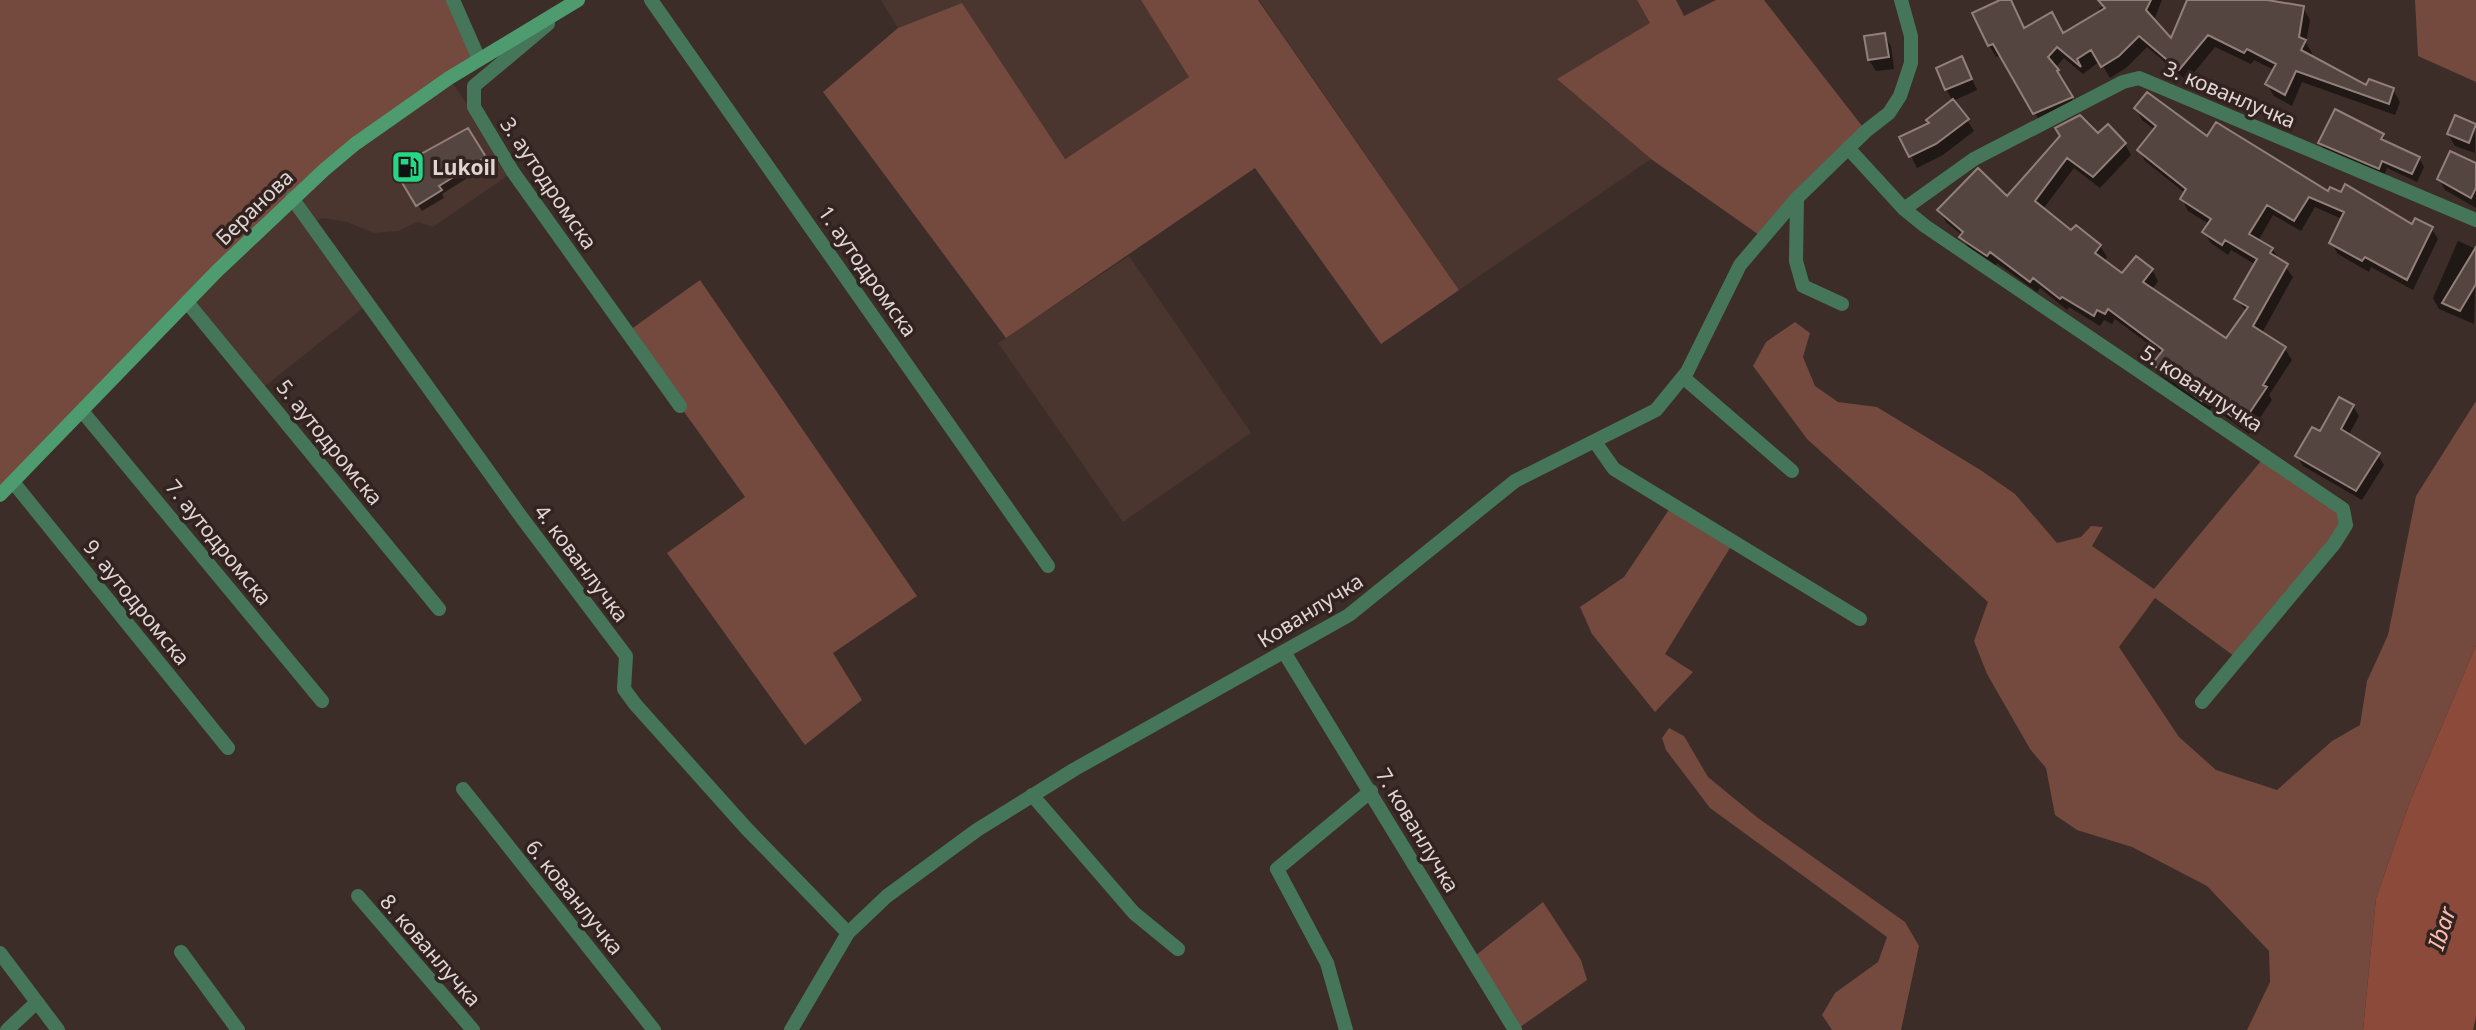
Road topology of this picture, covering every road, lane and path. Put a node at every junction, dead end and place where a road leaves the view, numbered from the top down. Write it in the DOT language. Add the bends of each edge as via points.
graph roads {
  1 [pos="453,0"];
  2 [pos="651,0"];
  3 [pos="1901,0"];
  4 [pos="577,1"];
  5 [pos="479,59"];
  6 [pos="1848,148"];
  7 [pos="292,198"];
  8 [pos="1797,198"];
  9 [pos="1904,209"];
  10 [pos="2476,220"];
  11 [pos="187,302"];
  12 [pos="1842,304"];
  13 [pos="1684,378"];
  14 [pos="680,406"];
  15 [pos="82,411"];
  16 [pos="1595,442"];
  17 [pos="1792,471"];
  18 [pos="13,482"];
  19 [pos="0,495"];
  20 [pos="1048,566"];
  21 [pos="439,609"];
  22 [pos="1860,619"];
  23 [pos="1284,652"];
  24 [pos="322,701"];
  25 [pos="2202,702"];
  26 [pos="228,748"];
  27 [pos="463,789"];
  28 [pos="1371,791"];
  29 [pos="1032,795"];
  30 [pos="358,896"];
  31 [pos="848,933"];
  32 [pos="1178,949"];
  33 [pos="181,952"];
  34 [pos="0,953"];
  35 [pos="37,1002"];
  36 [pos="7,1030"];
  37 [pos="58,1030"];
  38 [pos="238,1030"];
  39 [pos="472,1030"];
  40 [pos="654,1030"];
  41 [pos="790,1030"];
  42 [pos="1346,1030"];
  43 [pos="1515,1030"];
  1 -- 5 [label="street"];
  2 -- 20 [label="street, 1. аутодромска"];
  3 -- 6 [label="street, Кованлучка" via="1911,36 1908,81 1889,113"];
  4 -- 5 [label="main road, Беранова"];
  4 -- 14 [label="street, 3. аутодромска" via="474,86 474,107 513,173"];
  5 -- 7 [label="main road, Беранова" via="355,144"];
  6 -- 8 [label="street, Кованлучка"];
  6 -- 9 [label="street, 5. кованлучка"];
  7 -- 11 [label="main road, Беранова"];
  7 -- 31 [label="street, 4. кованлучка" via="513,507 626,656 624,689 635,704"];
  8 -- 12 [label="street" via="1796,261 1803,286"];
  8 -- 13 [label="street, Кованлучка" via="1740,265"];
  9 -- 10 [label="street, 3. кованлучка" via="1973,159 2123,82 2139,79"];
  9 -- 25 [label="street, 5. кованлучка" via="2343,509 2346,525 2334,544"];
  11 -- 15 [label="main road, Беранова"];
  11 -- 21 [label="street, 5. аутодромска"];
  13 -- 16 [label="street, Кованлучка" via="1656,410"];
  13 -- 17 [label="street"];
  15 -- 18 [label="main road, Беранова"];
  15 -- 24 [label="street, 7. аутодромска"];
  16 -- 22 [label="street" via="1614,469"];
  16 -- 23 [label="street, Кованлучка" via="1515,481 1349,615"];
  18 -- 19 [label="main road, Беранова"];
  18 -- 26 [label="street, 9. аутодромска"];
  23 -- 28 [label="street, 7. кованлучка"];
  23 -- 29 [label="street, Кованлучка"];
  27 -- 40 [label="street, 6. кованлучка"];
  28 -- 42 [label="street" via="1277,869 1327,963"];
  28 -- 43 [label="street, 7. кованлучка"];
  29 -- 31 [label="street, Кованлучка" via="887,896"];
  29 -- 32 [label="street" via="1134,913"];
  30 -- 39 [label="street, 8. кованлучка"];
  31 -- 41 [label="street, Кованлучка"];
  33 -- 38 [label="street"];
  34 -- 35 [label="street"];
  35 -- 36 [label="street"];
  35 -- 37 [label="street"];
}
